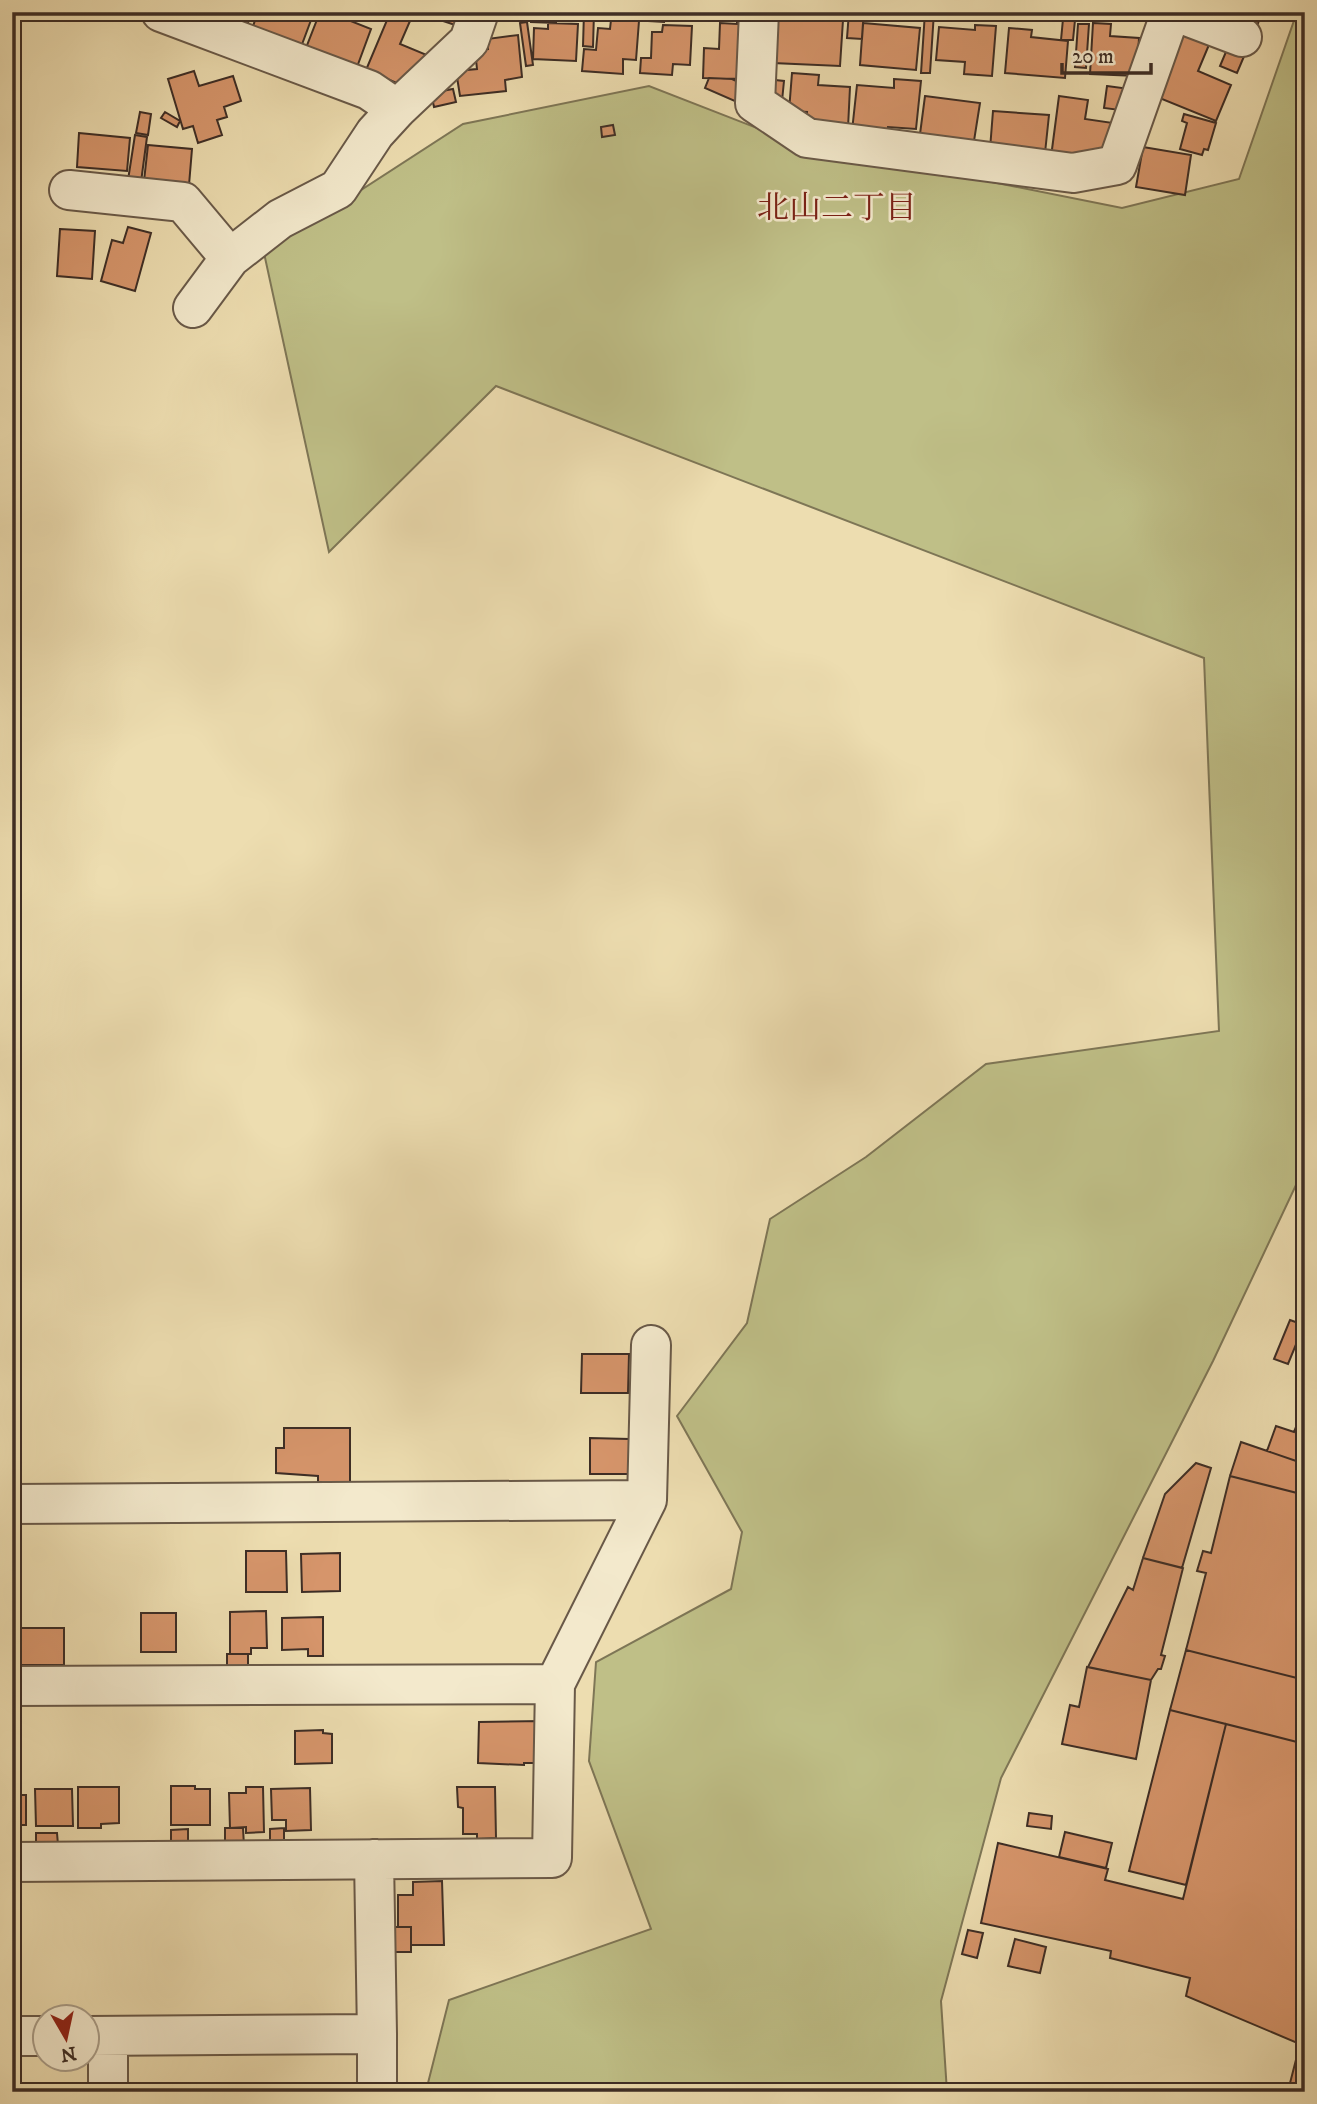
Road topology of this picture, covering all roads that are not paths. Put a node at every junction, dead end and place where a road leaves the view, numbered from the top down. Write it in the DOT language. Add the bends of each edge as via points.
graph roads {
  1 [pos="161,12"];
  2 [pos="479,12"];
  3 [pos="759,12"];
  4 [pos="1174,12"];
  5 [pos="1242,37"];
  6 [pos="397,109"];
  7 [pos="69,190"];
  8 [pos="230,258"];
  9 [pos="192,308"];
  10 [pos="651,1345"];
  11 [pos="647,1500"];
  12 [pos="12,1504"];
  13 [pos="555,1684"];
  14 [pos="12,1686"];
  15 [pos="374,1859"];
  16 [pos="12,1862"];
  17 [pos="377,2034"];
  18 [pos="12,2036"];
  19 [pos="32,2036"];
  20 [pos="102,2036"];
  21 [pos="102,2058"];
  22 [pos="108,2092"];
  23 [pos="377,2092"];
  1 -- 6 [label="street" via="369,90"];
  2 -- 6 [label="street" via="469,41"];
  3 -- 4 [label="street" via="755,103 807,138 1073,173 1117,166"];
  4 -- 5 [label="street"];
  6 -- 8 [label="street" via="338,189 279,219"];
  7 -- 8 [label="street" via="183,202"];
  8 -- 9 [label="street"];
  10 -- 11 [label="street"];
  11 -- 12 [label="street"];
  11 -- 13 [label="street"];
  13 -- 14 [label="street"];
  13 -- 15 [label="street" via="552,1858"];
  15 -- 16 [label="street"];
  15 -- 17 [label="street"];
  17 -- 20 [label="street"];
  17 -- 23 [label="street"];
  18 -- 19 [label="street"];
  21 -- 22 [label="street"];
}
